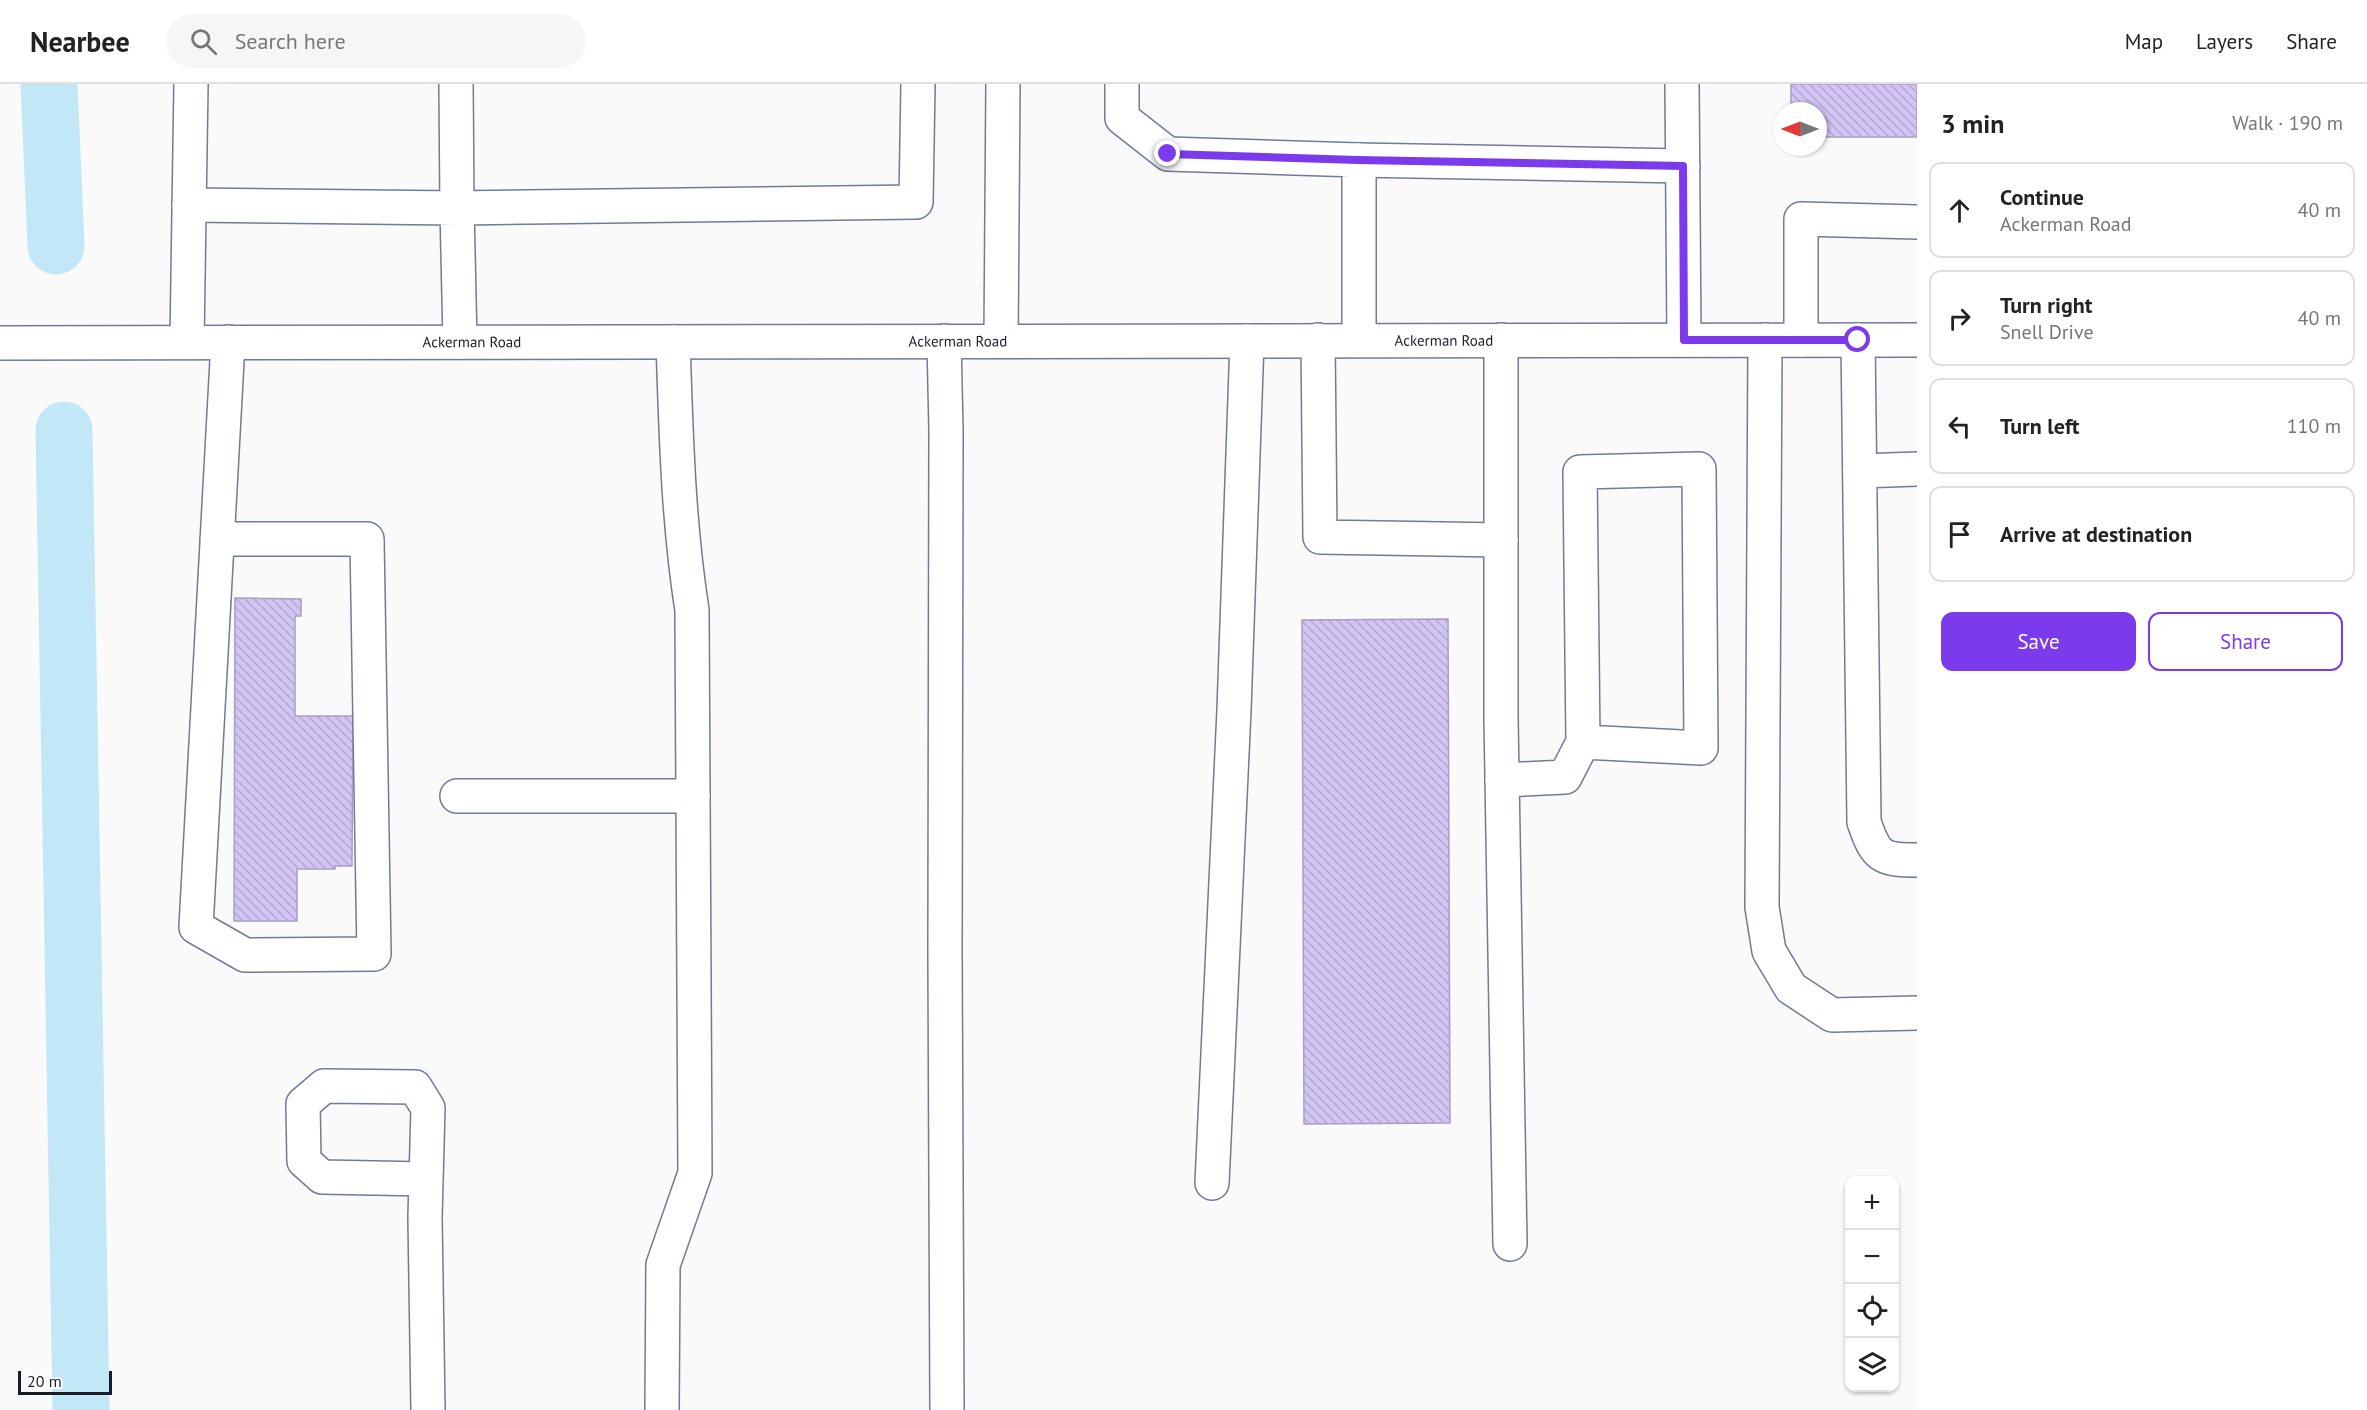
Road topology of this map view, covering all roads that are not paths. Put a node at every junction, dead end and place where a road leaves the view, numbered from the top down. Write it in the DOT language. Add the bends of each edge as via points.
graph roads {
  1 [pos="191,84"];
  2 [pos="456,84"];
  3 [pos="918,84"];
  4 [pos="1003,84"];
  5 [pos="1122,84"];
  6 [pos="1682,84"];
  7 [pos="1357,160"];
  8 [pos="1683,166"];
  9 [pos="189,205"];
  10 [pos="457,208"];
  11 [pos="1917,222"];
  12 [pos="1318,340"];
  13 [pos="1359,340"];
  14 [pos="1501,340"];
  15 [pos="1684,340"];
  16 [pos="1765,340"];
  17 [pos="1801,340"];
  18 [pos="1858,340"];
  19 [pos="1917,340"];
  20 [pos="944,341"];
  21 [pos="1001,341"];
  22 [pos="1248,341"];
  23 [pos="187,342"];
  24 [pos="228,342"];
  25 [pos="460,342"];
  26 [pos="673,342"];
  27 [pos="0,343"];
  28 [pos="1917,469"];
  29 [pos="1860,471"];
  30 [pos="217,539"];
  31 [pos="1501,540"];
  32 [pos="1583,742"];
  33 [pos="1502,780"];
  34 [pos="457,796"];
  35 [pos="693,796"];
  36 [pos="1917,860"];
  37 [pos="1917,1012"];
  38 [pos="426,1179"];
  39 [pos="1212,1183"];
  40 [pos="1510,1244"];
  41 [pos="428,1410"];
  42 [pos="662,1410"];
  43 [pos="947,1410"];
  1 -- 9 [label="street"];
  2 -- 10 [label="street"];
  3 -- 10 [label="street" via="916,202"];
  4 -- 21 [label="street"];
  5 -- 7 [label="street" via="1122,118 1168,154"];
  6 -- 8 [label="street"];
  7 -- 8 [label="street"];
  7 -- 13 [label="street"];
  8 -- 15 [label="street"];
  9 -- 10 [label="street"];
  9 -- 23 [label="street"];
  10 -- 25 [label="street"];
  11 -- 17 [label="street" via="1801,219"];
  12 -- 13 [label="street, Ackerman Road"];
  12 -- 22 [label="street, Ackerman Road"];
  12 -- 31 [label="street" via="1320,537"];
  13 -- 14 [label="street, Ackerman Road"];
  14 -- 15 [label="street, Ackerman Road"];
  14 -- 31 [label="street"];
  15 -- 16 [label="street, Ackerman Road"];
  16 -- 17 [label="street, Ackerman Road"];
  16 -- 37 [label="street" via="1762,907 1769,951 1791,988 1832,1015"];
  17 -- 18 [label="street, Ackerman Road"];
  18 -- 19 [label="street, Ackerman Road"];
  18 -- 29 [label="street"];
  20 -- 21 [label="street, Ackerman Road"];
  20 -- 26 [label="street, Ackerman Road"];
  20 -- 43 [label="street"];
  21 -- 22 [label="street, Ackerman Road"];
  22 -- 39 [label="street"];
  23 -- 24 [label="street, Ackerman Road"];
  23 -- 27 [label="street, Ackerman Road"];
  24 -- 25 [label="street, Ackerman Road"];
  24 -- 30 [label="street"];
  25 -- 26 [label="street, Ackerman Road"];
  26 -- 35 [label="street" via="678,484 692,610"];
  28 -- 29 [label="street"];
  29 -- 36 [label="street" via="1864,822 1872,846 1891,860"];
  30 -- 30 [label="street" via="196,927 245,955 374,954 368,539"];
  31 -- 33 [label="street"];
  32 -- 32 [label="street" via="1580,472 1699,469 1701,747"];
  32 -- 33 [label="street" via="1565,777"];
  33 -- 40 [label="street"];
  34 -- 35 [label="street"];
  35 -- 42 [label="street" via="695,1173 663,1265"];
  38 -- 41 [label="street"];
}
